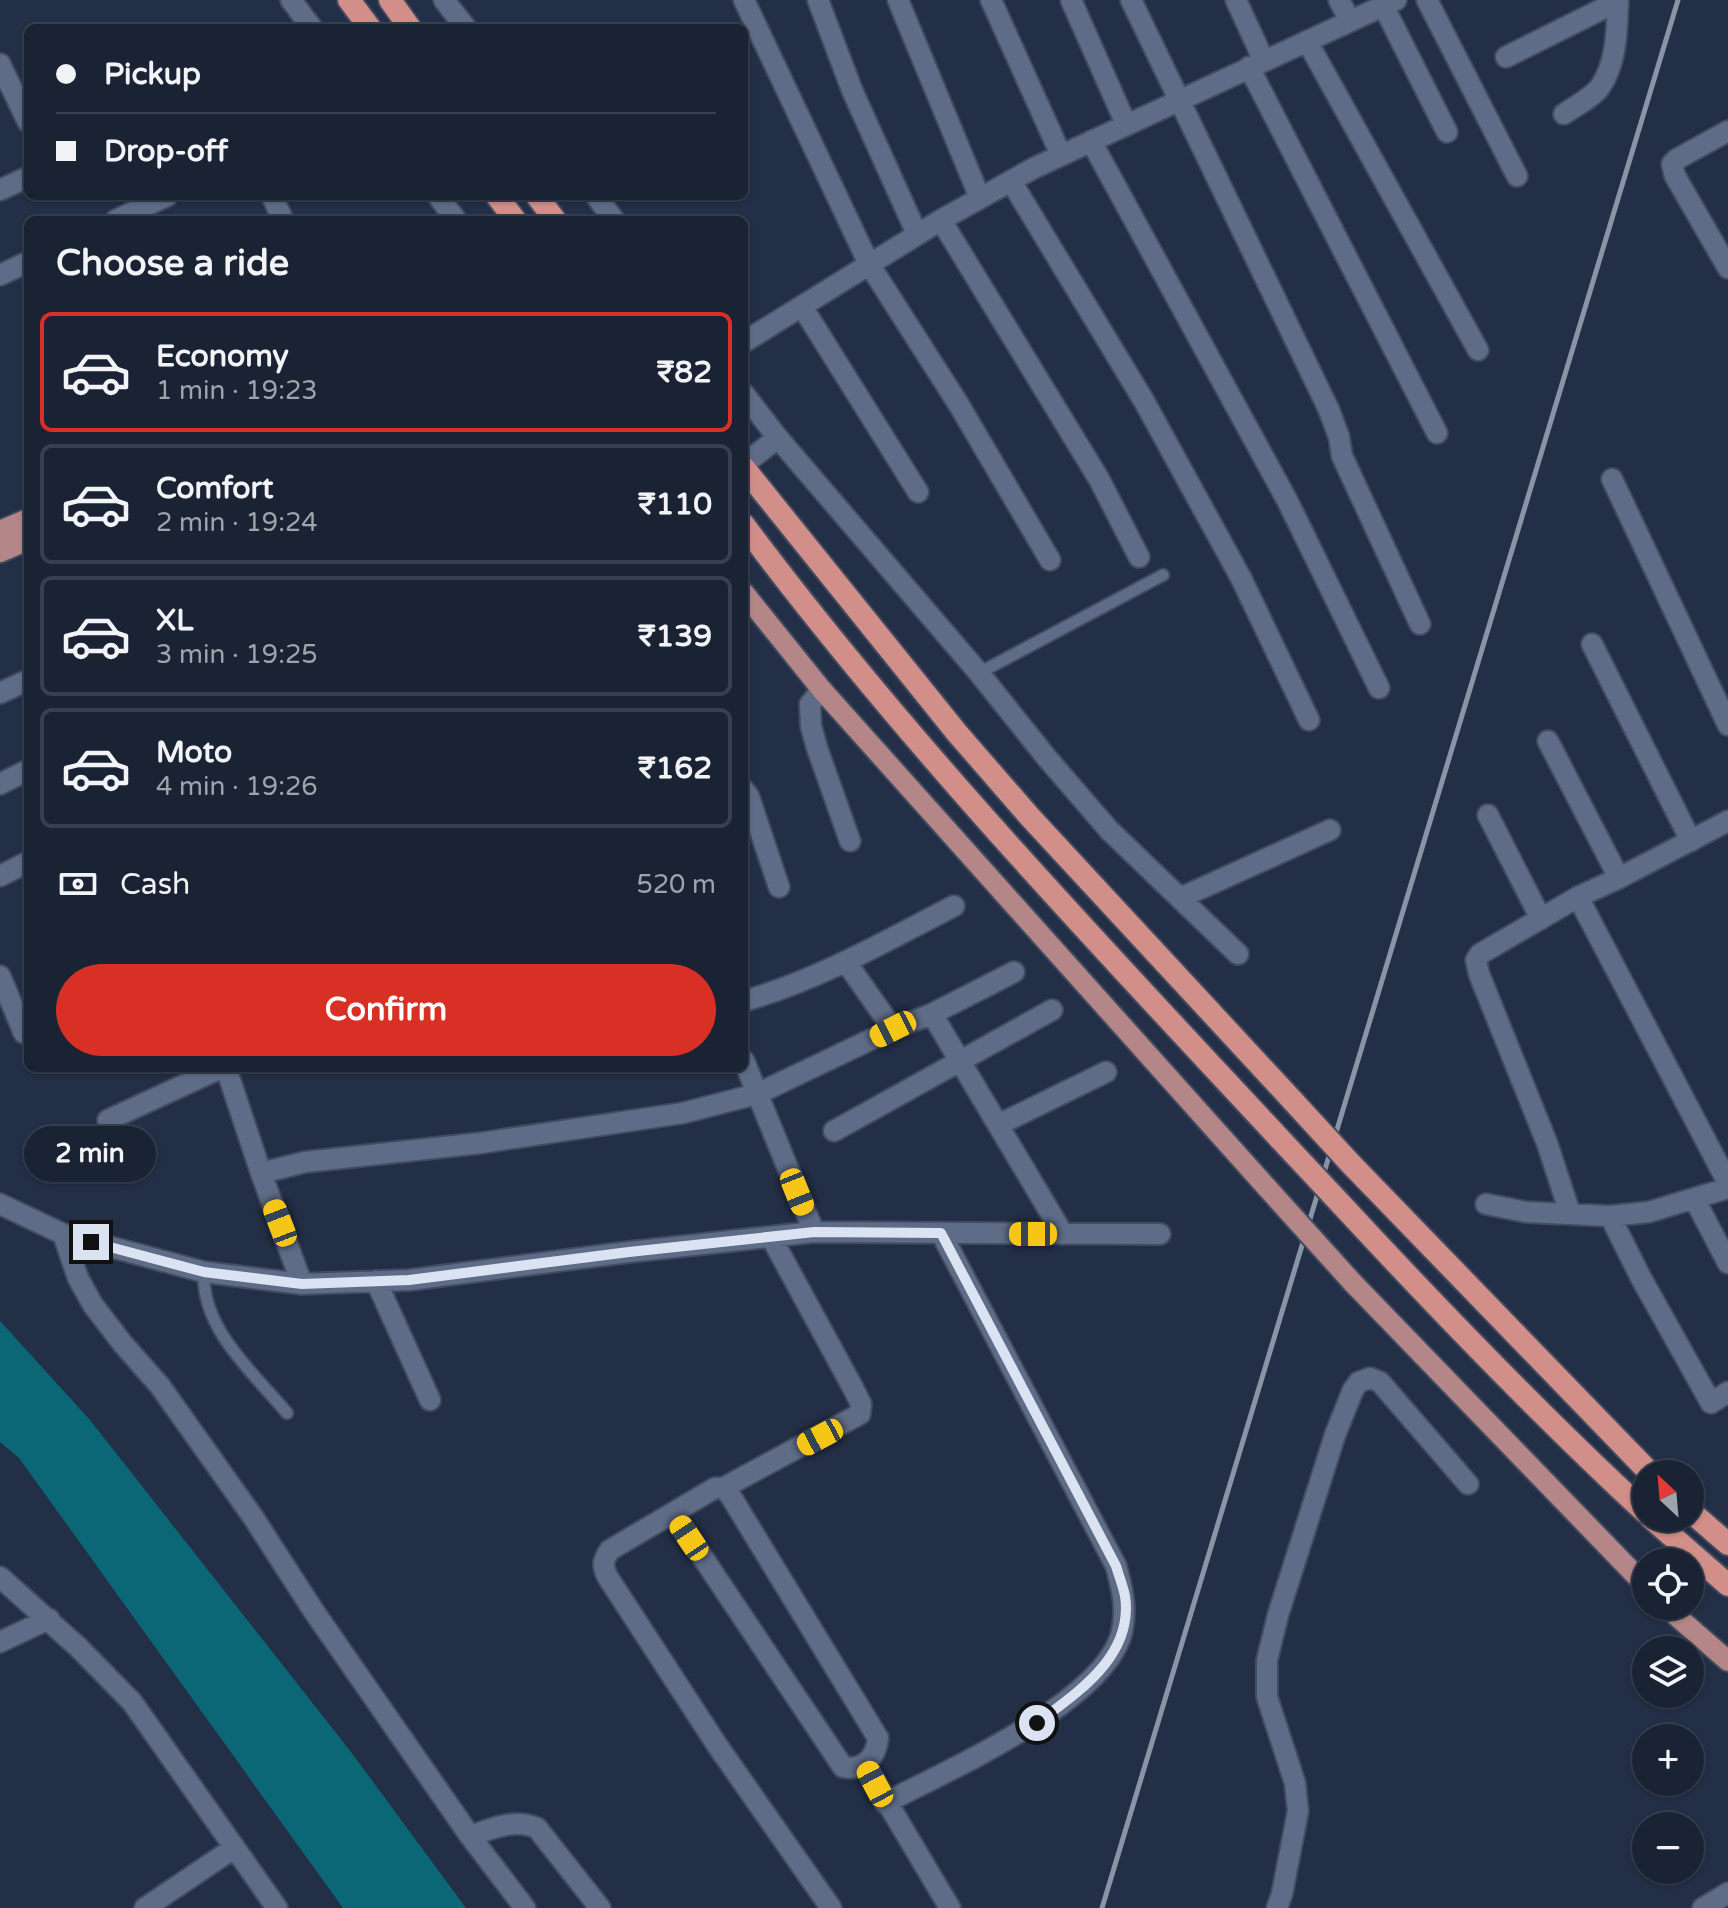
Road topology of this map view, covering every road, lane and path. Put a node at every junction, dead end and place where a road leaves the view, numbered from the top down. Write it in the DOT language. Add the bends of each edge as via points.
graph roads {
  1 [pos="291,0"];
  2 [pos="349,0"];
  3 [pos="390,0"];
  4 [pos="444,0"];
  5 [pos="744,0"];
  6 [pos="818,0"];
  7 [pos="898,0"];
  8 [pos="991,0"];
  9 [pos="1071,0"];
  10 [pos="1131,0"];
  11 [pos="1236,0"];
  12 [pos="1339,0"];
  13 [pos="1427,0"];
  14 [pos="1618,1"];
  15 [pos="1390,3"];
  16 [pos="1350,21"];
  17 [pos="309,24"];
  18 [pos="367,24"];
  19 [pos="407,24"];
  20 [pos="463,24"];
  21 [pos="1307,41"];
  22 [pos="1506,57"];
  23 [pos="0,64"];
  24 [pos="1257,64"];
  25 [pos="22,96"];
  26 [pos="1181,99"];
  27 [pos="1564,114"];
  28 [pos="1126,124"];
  29 [pos="1728,131"];
  30 [pos="1447,132"];
  31 [pos="1091,141"];
  32 [pos="1061,155"];
  33 [pos="1517,176"];
  34 [pos="24,179"];
  35 [pos="1011,181"];
  36 [pos="0,190"];
  37 [pos="980,198"];
  38 [pos="158,200"];
  39 [pos="124,216"];
  40 [pos="941,220"];
  41 [pos="917,234"];
  42 [pos="24,264"];
  43 [pos="869,264"];
  44 [pos="1728,268"];
  45 [pos="0,275"];
  46 [pos="803,308"];
  47 [pos="748,340"];
  48 [pos="1478,350"];
  49 [pos="748,399"];
  50 [pos="1437,433"];
  51 [pos="778,438"];
  52 [pos="748,469"];
  53 [pos="748,471"];
  54 [pos="1612,479"];
  55 [pos="918,492"];
  56 [pos="24,521"];
  57 [pos="748,530"];
  58 [pos="0,531"];
  59 [pos="24,542"];
  60 [pos="0,552"];
  61 [pos="1139,557"];
  62 [pos="1050,560"];
  63 [pos="1163,575"];
  64 [pos="748,598"];
  65 [pos="1420,624"];
  66 [pos="1592,644"];
  67 [pos="979,673"];
  68 [pos="24,682"];
  69 [pos="1379,688"];
  70 [pos="822,690"];
  71 [pos="0,693"];
  72 [pos="1309,720"];
  73 [pos="1728,725"];
  74 [pos="1548,741"];
  75 [pos="24,772"];
  76 [pos="0,784"];
  77 [pos="748,796"];
  78 [pos="1488,815"];
  79 [pos="1728,821"];
  80 [pos="1330,830"];
  81 [pos="850,841"];
  82 [pos="1691,841"];
  83 [pos="24,864"];
  84 [pos="0,876"];
  85 [pos="1619,878"];
  86 [pos="779,887"];
  87 [pos="1578,897"];
  88 [pos="1180,898"];
  89 [pos="954,906"];
  90 [pos="1541,919"];
  91 [pos="1238,954"];
  92 [pos="846,962"];
  93 [pos="1014,972"];
  94 [pos="0,976"];
  95 [pos="748,1000"];
  96 [pos="1052,1010"];
  97 [pos="932,1014"];
  98 [pos="893,1029"];
  99 [pos="24,1033"];
  100 [pos="960,1061"];
  101 [pos="748,1071"];
  102 [pos="214,1072"];
  103 [pos="224,1072"];
  104 [pos="1106,1072"];
  105 [pos="757,1094"];
  106 [pos="108,1120"];
  107 [pos="998,1125"];
  108 [pos="834,1131"];
  109 [pos="261,1173"];
  110 [pos="1728,1185"];
  111 [pos="1695,1200"];
  112 [pos="0,1204"];
  113 [pos="1486,1204"];
  114 [pos="1570,1213"];
  115 [pos="1610,1216"];
  116 [pos="814,1232"];
  117 [pos="941,1233"];
  118 [pos="63,1234"];
  119 [pos="1063,1234"];
  120 [pos="1160,1234"];
  121 [pos="771,1237"];
  122 [pos="1728,1263"];
  123 [pos="204,1272"];
  124 [pos="376,1281"];
  125 [pos="302,1284"];
  126 [pos="1728,1392"];
  127 [pos="430,1400"];
  128 [pos="287,1413"];
  129 [pos="1637,1460"];
  130 [pos="1468,1484"];
  131 [pos="723,1488"];
  132 [pos="1632,1500"];
  133 [pos="673,1513"];
  134 [pos="1704,1523"];
  135 [pos="1667,1532"];
  136 [pos="1728,1544"];
  137 [pos="1632,1572"];
  138 [pos="0,1577"];
  139 [pos="1728,1585"];
  140 [pos="49,1619"];
  141 [pos="1681,1620"];
  142 [pos="0,1642"];
  143 [pos="1728,1661"];
  144 [pos="865,1765"];
  145 [pos="885,1803"];
  146 [pos="470,1836"];
  147 [pos="234,1848"];
  148 [pos="1728,1893"];
  149 [pos="145,1908"];
  150 [pos="277,1908"];
  151 [pos="525,1908"];
  152 [pos="600,1908"];
  153 [pos="831,1908"];
  154 [pos="950,1908"];
  155 [pos="1277,1908"];
  156 [pos="1703,1908"];
  1 -- 17 [label="street"];
  2 -- 18 [label="highway"];
  3 -- 19 [label="highway"];
  4 -- 20 [label="street"];
  5 -- 43 [label="street"];
  6 -- 41 [label="street"];
  7 -- 37 [label="street"];
  8 -- 32 [label="street"];
  9 -- 28 [label="street"];
  10 -- 26 [label="street"];
  11 -- 24 [label="street"];
  12 -- 16 [label="street"];
  13 -- 33 [label="street"];
  14 -- 22 [label="street"];
  14 -- 27 [label="street" via="1608,73 1599,89"];
  15 -- 16 [label="street"];
  15 -- 30 [label="street"];
  16 -- 21 [label="street"];
  21 -- 24 [label="street"];
  21 -- 48 [label="street"];
  23 -- 25 [label="street"];
  24 -- 26 [label="street"];
  24 -- 50 [label="street"];
  26 -- 28 [label="street"];
  26 -- 65 [label="street" via="1329,410 1356,490"];
  28 -- 31 [label="street"];
  29 -- 44 [label="street" via="1672,164"];
  31 -- 32 [label="street"];
  31 -- 69 [label="street" via="1287,500"];
  32 -- 35 [label="street"];
  34 -- 36 [label="street"];
  35 -- 37 [label="street"];
  35 -- 72 [label="street" via="1159,428 1241,578"];
  37 -- 40 [label="street"];
  38 -- 39 [label="street"];
  40 -- 41 [label="street"];
  40 -- 61 [label="street" via="1099,479"];
  41 -- 43 [label="street"];
  42 -- 45 [label="street"];
  43 -- 46 [label="street"];
  43 -- 62 [label="street"];
  46 -- 47 [label="street"];
  46 -- 55 [label="street"];
  49 -- 51 [label="street"];
  51 -- 52 [label="street"];
  51 -- 67 [label="street"];
  53 -- 129 [label="highway, bridge" via="1030,817 1350,1163"];
  54 -- 73 [label="street"];
  56 -- 58 [label="main road"];
  57 -- 132 [label="highway, bridge" via="1009,848 1455,1327"];
  59 -- 60 [label="main road"];
  63 -- 67 [label="lane"];
  64 -- 70 [label="main road"];
  66 -- 82 [label="street"];
  67 -- 88 [label="street" via="1109,830"];
  68 -- 71 [label="street"];
  70 -- 81 [label="street" via="810,704 811,726"];
  70 -- 137 [label="main road, bridge" via="1353,1283"];
  74 -- 85 [label="street"];
  75 -- 76 [label="street"];
  77 -- 86 [label="street"];
  78 -- 90 [label="street"];
  79 -- 82 [label="street"];
  80 -- 88 [label="street"];
  82 -- 85 [label="street"];
  83 -- 84 [label="street"];
  85 -- 87 [label="street"];
  87 -- 90 [label="street"];
  87 -- 110 [label="street"];
  88 -- 91 [label="street"];
  89 -- 92 [label="street"];
  90 -- 114 [label="street" via="1480,954 1476,967"];
  92 -- 95 [label="street"];
  92 -- 98 [label="street"];
  93 -- 97 [label="street"];
  94 -- 99 [label="street"];
  96 -- 100 [label="street"];
  97 -- 98 [label="street"];
  97 -- 100 [label="street"];
  98 -- 105 [label="street"];
  100 -- 107 [label="street"];
  100 -- 108 [label="street"];
  101 -- 105 [label="street"];
  102 -- 106 [label="street"];
  103 -- 109 [label="street"];
  104 -- 107 [label="street"];
  105 -- 109 [label="street" via="683,1113 305,1162"];
  105 -- 116 [label="street"];
  107 -- 119 [label="street"];
  109 -- 125 [label="street"];
  110 -- 111 [label="street"];
  111 -- 115 [label="street"];
  111 -- 122 [label="street"];
  112 -- 118 [label="street"];
  113 -- 114 [label="street"];
  114 -- 115 [label="street"];
  115 -- 126 [label="street" via="1711,1403"];
  116 -- 117 [label="street"];
  116 -- 121 [label="street"];
  117 -- 119 [label="street"];
  117 -- 145 [label="street" via="1116,1566 1125,1598 1122,1634 1104,1667 1084,1688 1037,1723"];
  118 -- 123 [label="street"];
  118 -- 146 [label="street" via="93,1305 169,1398"];
  119 -- 120 [label="street"];
  121 -- 124 [label="street"];
  121 -- 131 [label="street" via="852,1386 860,1414"];
  123 -- 125 [label="street"];
  123 -- 128 [label="lane" via="203,1292 215,1324"];
  124 -- 125 [label="street"];
  124 -- 127 [label="street"];
  130 -- 155 [label="street" via="1380,1382 1359,1382 1335,1435 1267,1660 1267,1697 1295,1783 1298,1811"];
  131 -- 133 [label="street"];
  131 -- 144 [label="street" via="872,1725 877,1750"];
  133 -- 144 [label="street" via="836,1759 851,1769"];
  133 -- 153 [label="street" via="610,1550 603,1568"];
  134 -- 136 [label="highway"];
  135 -- 139 [label="highway"];
  138 -- 140 [label="street"];
  140 -- 142 [label="street"];
  140 -- 147 [label="street" via="132,1702"];
  141 -- 143 [label="main road"];
  144 -- 145 [label="street"];
  145 -- 154 [label="street"];
  146 -- 151 [label="street"];
  146 -- 152 [label="street" via="512,1823 537,1828"];
  147 -- 149 [label="street"];
  147 -- 150 [label="street"];
  148 -- 156 [label="street"];
}
